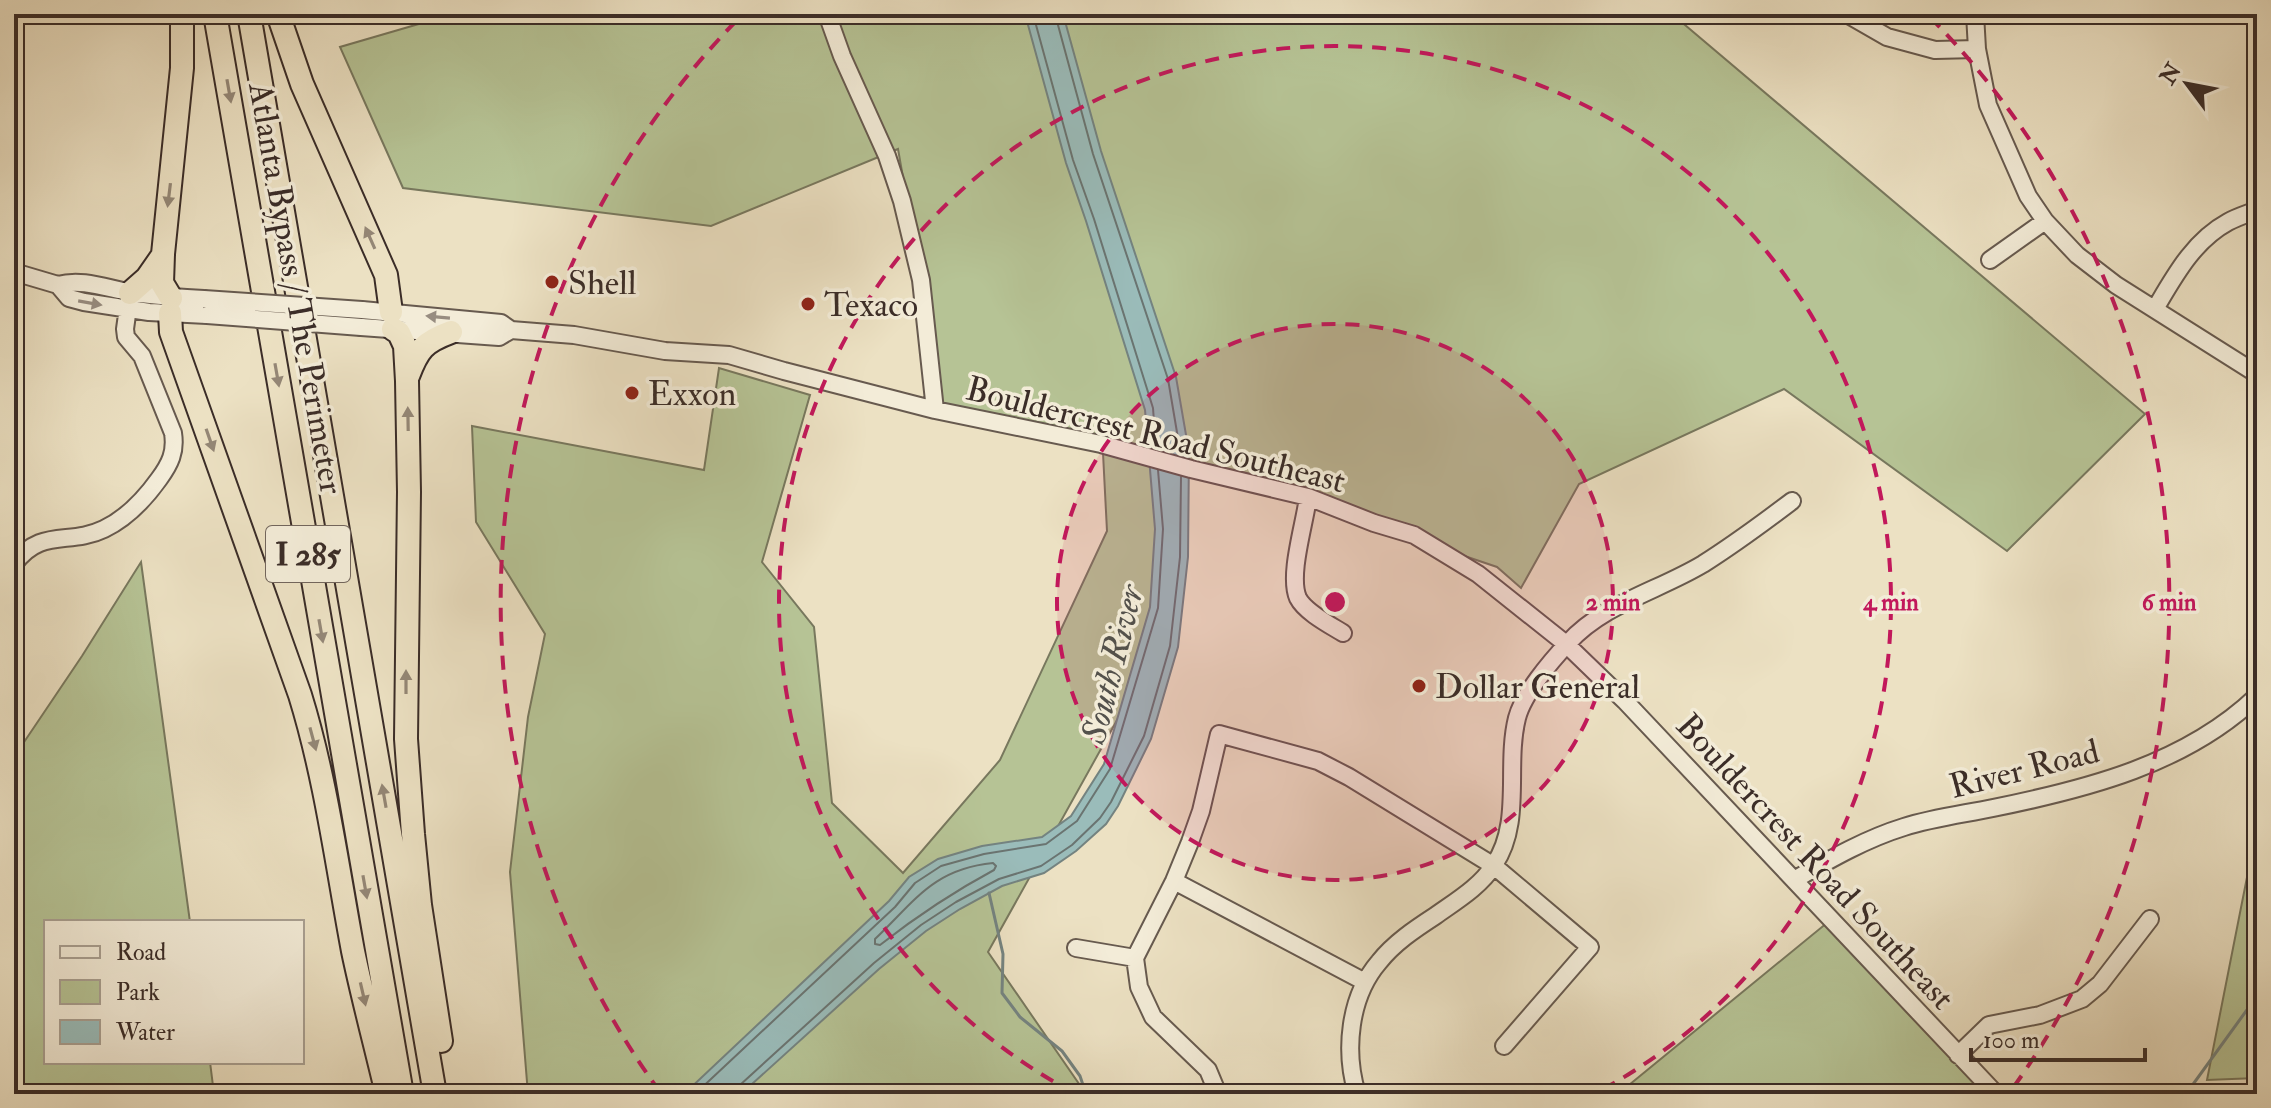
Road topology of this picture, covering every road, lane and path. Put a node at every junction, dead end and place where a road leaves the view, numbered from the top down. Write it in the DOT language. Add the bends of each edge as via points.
graph roads {
  1 [pos="182,14"];
  2 [pos="215,14"];
  3 [pos="249,14"];
  4 [pos="278,14"];
  5 [pos="827,14"];
  6 [pos="1847,14"];
  7 [pos="1975,14"];
  8 [pos="1977,49"];
  9 [pos="2257,210"];
  10 [pos="2045,221"];
  11 [pos="163,254"];
  12 [pos="1990,260"];
  13 [pos="14,272"];
  14 [pos="129,301"];
  15 [pos="170,305"];
  16 [pos="2155,309"];
  17 [pos="392,321"];
  18 [pos="511,330"];
  19 [pos="451,332"];
  20 [pos="2257,374"];
  21 [pos="407,381"];
  22 [pos="935,410"];
  23 [pos="1308,497"];
  24 [pos="1792,501"];
  25 [pos="14,564"];
  26 [pos="1343,633"];
  27 [pos="1566,644"];
  28 [pos="2257,696"];
  29 [pos="1494,866"];
  30 [pos="1794,880"];
  31 [pos="1174,881"];
  32 [pos="2150,919"];
  33 [pos="1076,948"];
  34 [pos="1135,958"];
  35 [pos="1365,982"];
  36 [pos="1504,1046"];
  37 [pos="1958,1055"];
  38 [pos="387,1094"];
  39 [pos="402,1094"];
  40 [pos="435,1094"];
  41 [pos="444,1094"];
  42 [pos="1218,1094"];
  43 [pos="1357,1094"];
  44 [pos="1996,1094"];
  1 -- 11 [label="highway, one-way" via="182,68"];
  2 -- 39 [label="highway, Atlanta Bypass / The Perimeter / I 285, one-way"];
  40 -- 3 [label="highway, Atlanta Bypass / The Perimeter / I 285, one-way"];
  17 -- 4 [label="highway, one-way" via="386,275 302,84"];
  5 -- 22 [label="street" via="902,201 921,280"];
  6 -- 8 [label="street" via="1887,37 1935,50"];
  7 -- 8 [label="street"];
  8 -- 10 [label="street" via="1988,105 2028,196"];
  9 -- 16 [label="street" via="2227,222 2202,241"];
  10 -- 12 [label="street"];
  10 -- 16 [label="street" via="2077,255"];
  11 -- 14 [label="highway"];
  11 -- 15 [label="highway" via="162,283"];
  13 -- 14 [label="street, Bouldercrest Road Southeast" via="58,285 73,281"];
  14 -- 15 [label="street, Bouldercrest Road Southeast"];
  14 -- 25 [label="street" via="126,337 142,356 173,433 170,460 144,499 124,517 102,530 40,541"];
  15 -- 17 [label="street, Bouldercrest Road Southeast, bridge"];
  15 -- 38 [label="highway, one-way" via="171,332 312,735 354,956"];
  16 -- 20 [label="street"];
  18 -- 17 [label="street, Bouldercrest Road Southeast, one-way" via="501,323"];
  17 -- 19 [label="street, Bouldercrest Road Southeast"];
  17 -- 21 [label="highway" via="405,346"];
  18 -- 19 [label="street, Bouldercrest Road Southeast" via="499,337"];
  18 -- 22 [label="street, Bouldercrest Road Southeast" via="729,355"];
  19 -- 21 [label="highway" via="430,340"];
  41 -- 21 [label="highway, one-way" via="443,1052 416,874 406,739"];
  22 -- 23 [label="street, Bouldercrest Road Southeast" via="1101,444"];
  23 -- 26 [label="street" via="1294,571 1299,598 1315,616"];
  23 -- 27 [label="street, Bouldercrest Road Southeast" via="1414,535 1478,574"];
  24 -- 27 [label="street" via="1702,564 1586,624"];
  27 -- 29 [label="street" via="1517,715 1511,810 1505,844"];
  27 -- 30 [label="street, Bouldercrest Road Southeast"];
  28 -- 30 [label="street, River Road" via="2193,743 2149,765 2046,798 1904,827"];
  29 -- 31 [label="street" via="1318,761 1219,734 1201,811"];
  29 -- 35 [label="street" via="1477,886 1407,935"];
  29 -- 36 [label="street" via="1590,947"];
  30 -- 37 [label="street, Bouldercrest Road Southeast"];
  31 -- 34 [label="street"];
  31 -- 35 [label="street"];
  32 -- 37 [label="street" via="2100,984 2082,999 2040,1015 1989,1025"];
  33 -- 34 [label="street"];
  34 -- 42 [label="street" via="1139,987 1153,1017 1208,1070"];
  35 -- 43 [label="street" via="1351,1028"];
  37 -- 44 [label="street, Bouldercrest Road Southeast"];
}
